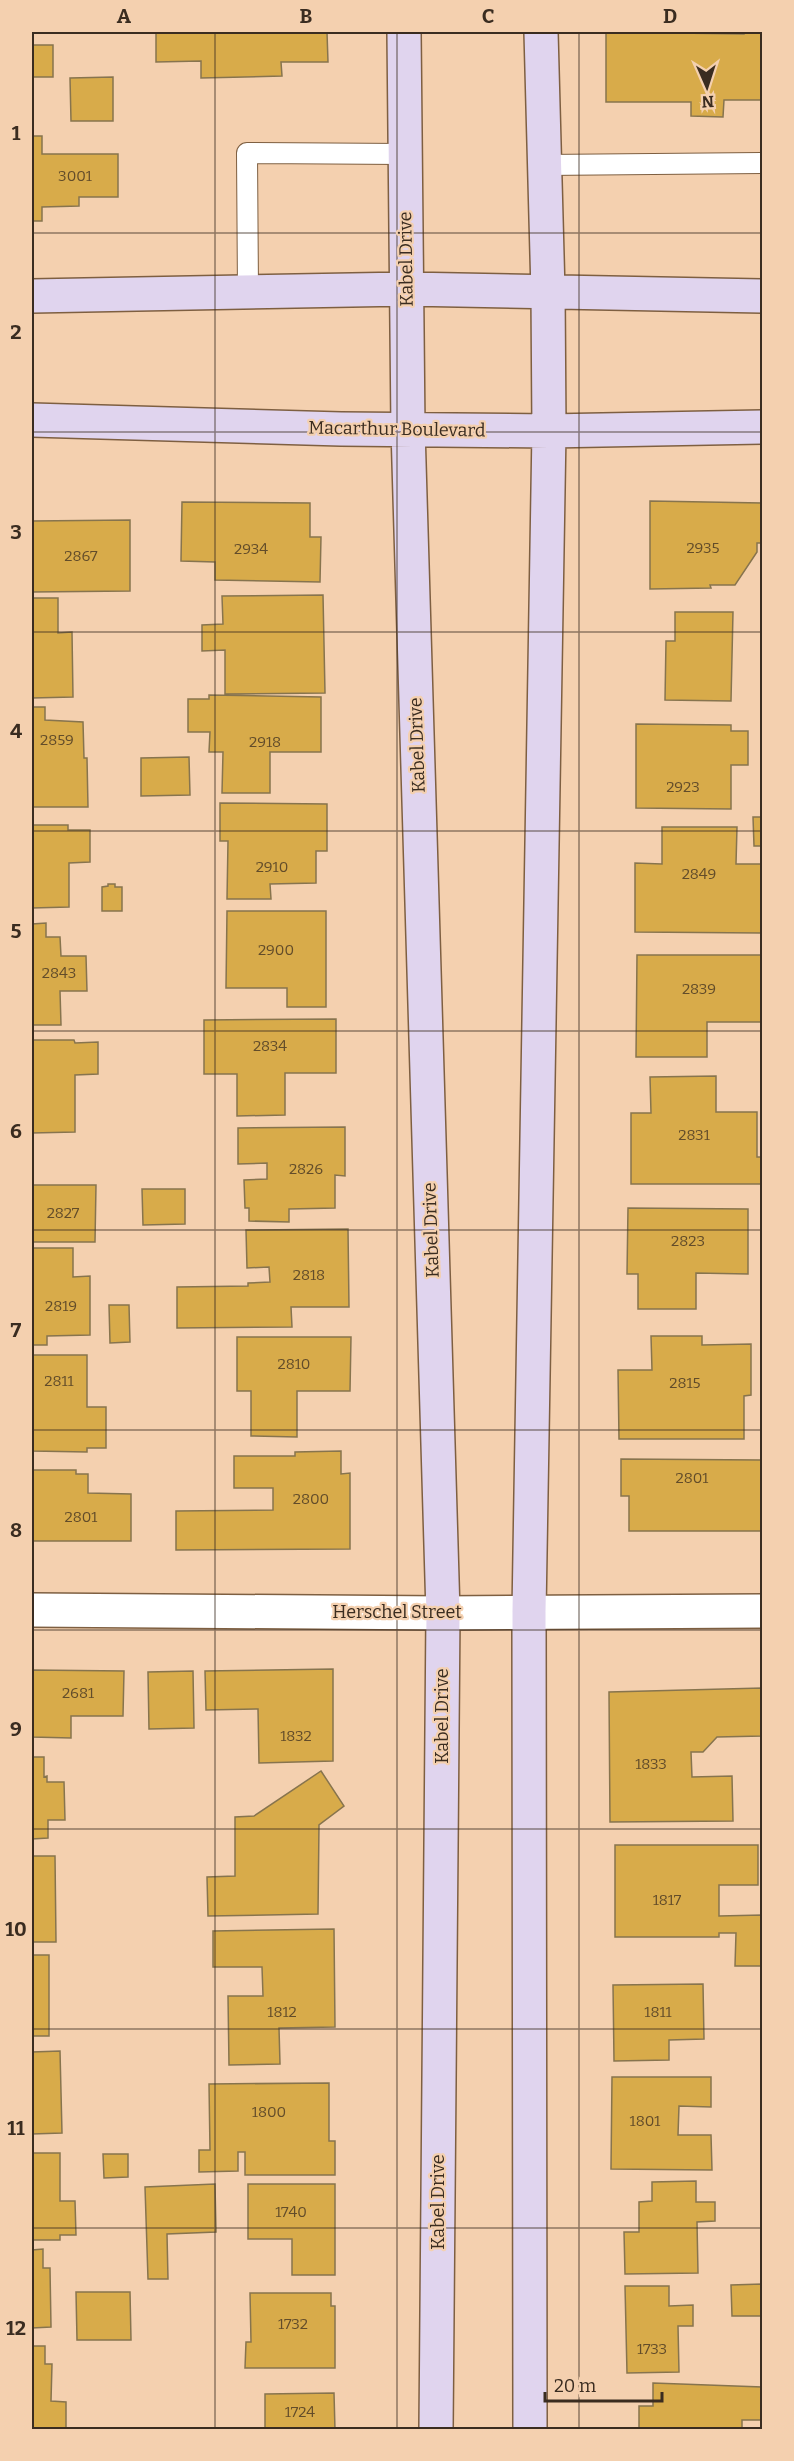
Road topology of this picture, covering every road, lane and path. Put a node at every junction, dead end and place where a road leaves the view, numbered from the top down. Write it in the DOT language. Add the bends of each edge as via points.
graph roads {
  1 [pos="404,32"];
  2 [pos="541,32"];
  3 [pos="404,154"];
  4 [pos="762,164"];
  5 [pos="544,165"];
  6 [pos="407,289"];
  7 [pos="248,292"];
  8 [pos="548,292"];
  9 [pos="32,296"];
  10 [pos="762,296"];
  11 [pos="32,420"];
  12 [pos="762,427"];
  13 [pos="408,429"];
  14 [pos="549,431"];
  15 [pos="32,1610"];
  16 [pos="762,1611"];
  17 [pos="529,1612"];
  18 [pos="443,1613"];
  19 [pos="436,2430"];
  20 [pos="530,2430"];
  1 -- 3 [label="street, Kabel Drive"];
  2 -- 5 [label="street"];
  3 -- 6 [label="street, Kabel Drive"];
  3 -- 7 [label="lane" via="247,153"];
  4 -- 5 [label="lane"];
  5 -- 8 [label="street"];
  6 -- 7 [label="street"];
  6 -- 8 [label="street"];
  6 -- 13 [label="street, Kabel Drive"];
  7 -- 9 [label="street"];
  8 -- 10 [label="street"];
  8 -- 14 [label="street"];
  11 -- 13 [label="street, Macarthur Boulevard"];
  12 -- 14 [label="street, Macarthur Boulevard"];
  13 -- 14 [label="street, Macarthur Boulevard"];
  13 -- 18 [label="street, Kabel Drive"];
  14 -- 17 [label="street"];
  15 -- 18 [label="street, Herschel Street"];
  16 -- 17 [label="street, Herschel Street"];
  17 -- 18 [label="street, Herschel Street"];
  17 -- 20 [label="street"];
  18 -- 19 [label="street, Kabel Drive"];
}
